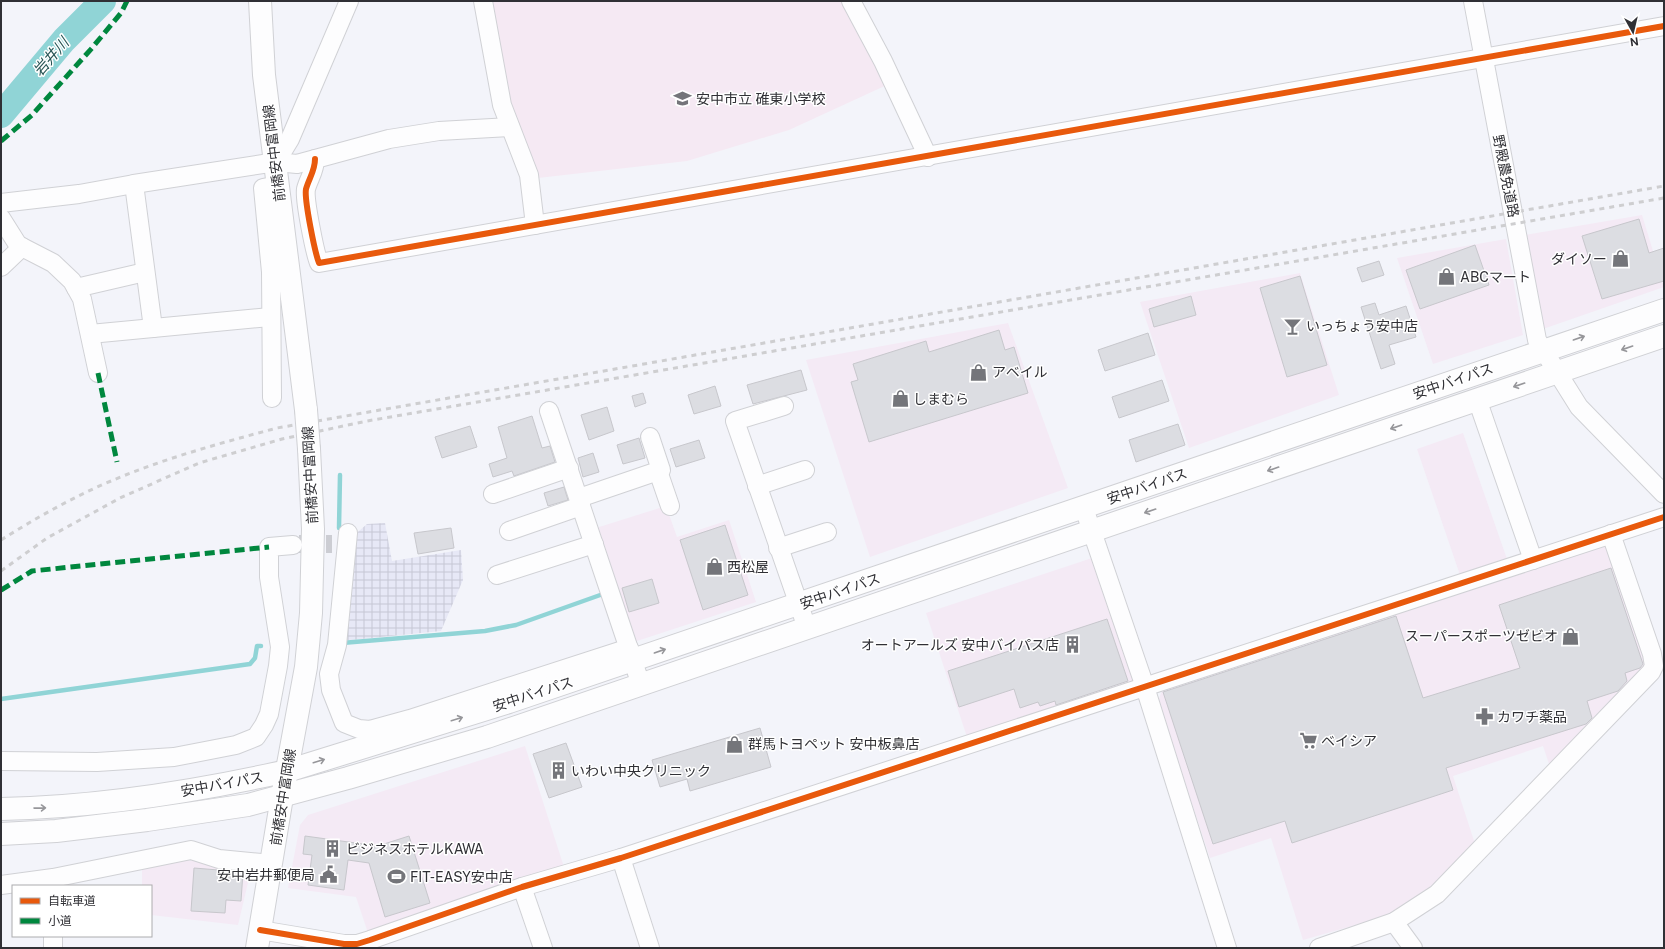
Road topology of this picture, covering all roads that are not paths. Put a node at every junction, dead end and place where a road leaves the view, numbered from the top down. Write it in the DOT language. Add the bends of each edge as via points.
graph roads {
  1 [pos="260,1"];
  2 [pos="349,1"];
  3 [pos="483,1"];
  4 [pos="851,1"];
  5 [pos="1472,1"];
  6 [pos="1664,26"];
  7 [pos="1484,59"];
  8 [pos="510,126"];
  9 [pos="928,157"];
  10 [pos="315,159"];
  11 [pos="276,162"];
  12 [pos="134,184"];
  13 [pos="278,185"];
  14 [pos="1,203"];
  15 [pos="1,218"];
  16 [pos="535,225"];
  17 [pos="22,247"];
  18 [pos="1,267"];
  19 [pos="145,272"];
  20 [pos="76,288"];
  21 [pos="1664,310"];
  22 [pos="270,317"];
  23 [pos="153,328"];
  24 [pos="90,334"];
  25 [pos="1664,336"];
  26 [pos="1542,351"];
  27 [pos="1556,372"];
  28 [pos="98,373"];
  29 [pos="272,398"];
  30 [pos="1477,399"];
  31 [pos="784,406"];
  32 [pos="549,411"];
  33 [pos="650,437"];
  34 [pos="568,468"];
  35 [pos="805,470"];
  36 [pos="658,471"];
  37 [pos="757,486"];
  38 [pos="493,494"];
  39 [pos="1664,494"];
  40 [pos="580,502"];
  41 [pos="670,506"];
  42 [pos="1084,508"];
  43 [pos="1664,517"];
  44 [pos="508,531"];
  45 [pos="1092,531"];
  46 [pos="827,532"];
  47 [pos="1611,534"];
  48 [pos="342,540"];
  49 [pos="594,544"];
  50 [pos="293,545"];
  51 [pos="778,548"];
  52 [pos="1533,560"];
  53 [pos="497,575"];
  54 [pos="798,605"];
  55 [pos="807,628"];
  56 [pos="631,654"];
  57 [pos="278,666"];
  58 [pos="306,667"];
  59 [pos="641,685"];
  60 [pos="1145,687"];
  61 [pos="390,732"];
  62 [pos="1,761"];
  63 [pos="287,771"];
  64 [pos="282,797"];
  65 [pos="1,809"];
  66 [pos="1,834"];
  67 [pos="621,858"];
  68 [pos="272,864"];
  69 [pos="53,882"];
  70 [pos="1,885"];
  71 [pos="522,887"];
  72 [pos="1394,922"];
  73 [pos="53,937"];
  74 [pos="259,939"];
  75 [pos="53,948"];
  76 [pos="543,948"];
  77 [pos="650,948"];
  78 [pos="1227,948"];
  79 [pos="1319,948"];
  80 [pos="1413,948"];
  1 -- 11 [label="main road, 前橋安中富岡線" via="264,75"];
  2 -- 11 [label="street" via="290,139"];
  3 -- 8 [label="street" via="502,105"];
  4 -- 9 [label="street"];
  5 -- 7 [label="street, 野殿農免道路"];
  6 -- 7 [label="street"];
  7 -- 9 [label="street"];
  7 -- 26 [label="street, 野殿農免道路" via="1537,340"];
  8 -- 10 [label="street" via="439,131 390,139"];
  8 -- 16 [label="street" via="528,175"];
  9 -- 16 [label="street"];
  10 -- 11 [label="street" via="297,164"];
  10 -- 16 [label="street" via="315,169 306,190 315,252 319,263"];
  11 -- 12 [label="street"];
  11 -- 13 [label="main road, 前橋安中富岡線"];
  12 -- 14 [label="street" via="79,194"];
  12 -- 19 [label="street"];
  13 -- 22 [label="street" via="263,188 271,272"];
  13 -- 58 [label="main road, 前橋安中富岡線, bridge" via="309,449 313,529 311,613"];
  15 -- 17 [label="street" via="18,245"];
  17 -- 18 [label="street"];
  17 -- 20 [label="street" via="53,264"];
  19 -- 20 [label="street"];
  19 -- 23 [label="street"];
  20 -- 24 [label="street" via="82,299"];
  26 -- 21 [label="main road, 安中バイパス, one-way"];
  22 -- 23 [label="street"];
  22 -- 29 [label="street"];
  23 -- 24 [label="street"];
  24 -- 28 [label="street"];
  25 -- 27 [label="main road, 安中バイパス, one-way"];
  26 -- 27 [label="street, 野殿農免道路"];
  26 -- 42 [label="main road, 安中バイパス"];
  27 -- 30 [label="main road, 安中バイパス, one-way"];
  27 -- 39 [label="street, 野殿農免道路" via="1579,407"];
  30 -- 45 [label="main road, 安中バイパス, one-way"];
  30 -- 52 [label="street"];
  31 -- 37 [label="street" via="735,421"];
  32 -- 34 [label="street"];
  33 -- 36 [label="street" via="661,470"];
  34 -- 38 [label="street"];
  34 -- 40 [label="street"];
  35 -- 37 [label="street"];
  36 -- 40 [label="street"];
  36 -- 41 [label="street"];
  37 -- 51 [label="street"];
  40 -- 44 [label="street"];
  40 -- 49 [label="street"];
  42 -- 45 [label="street"];
  42 -- 54 [label="main road, 安中バイパス"];
  43 -- 47 [label="street"];
  45 -- 55 [label="main road, 安中バイパス"];
  45 -- 60 [label="street"];
  46 -- 51 [label="street"];
  47 -- 52 [label="street"];
  47 -- 72 [label="street" via="1652,654 1654,666 1651,672 1437,894"];
  48 -- 61 [label="street" via="337,645 329,674 331,690 344,722 359,729"];
  49 -- 53 [label="street"];
  49 -- 56 [label="street"];
  50 -- 57 [label="street" via="269,547 270,577 280,647"];
  51 -- 54 [label="street"];
  52 -- 60 [label="street"];
  54 -- 55 [label="street"];
  56 -- 54 [label="main road, 安中バイパス, one-way"];
  55 -- 59 [label="main road, 安中バイパス"];
  56 -- 59 [label="street"];
  56 -- 61 [label="main road, 安中バイパス" via="509,702"];
  57 -- 58 [label="street"];
  57 -- 62 [label="street" via="269,714 264,725 256,737 236,745 174,757 96,762"];
  58 -- 63 [label="main road, 前橋安中富岡線"];
  59 -- 64 [label="main road, 安中バイパス" via="487,737"];
  60 -- 67 [label="street"];
  60 -- 78 [label="street"];
  63 -- 61 [label="main road, 安中バイパス, one-way"];
  63 -- 64 [label="main road, 前橋安中富岡線"];
  65 -- 63 [label="main road, 安中バイパス, one-way" via="53,808 144,798"];
  64 -- 66 [label="main road, 安中バイパス" via="248,805 147,820 56,831"];
  64 -- 68 [label="main road, 前橋安中富岡線"];
  67 -- 71 [label="street"];
  67 -- 77 [label="street"];
  68 -- 69 [label="street" via="219,859 191,850"];
  68 -- 74 [label="main road, 前橋安中富岡線"];
  69 -- 70 [label="street"];
  71 -- 74 [label="street" via="358,944"];
  71 -- 76 [label="street"];
  72 -- 79 [label="street"];
  72 -- 80 [label="street"];
  73 -- 75 [label="street"];
}
